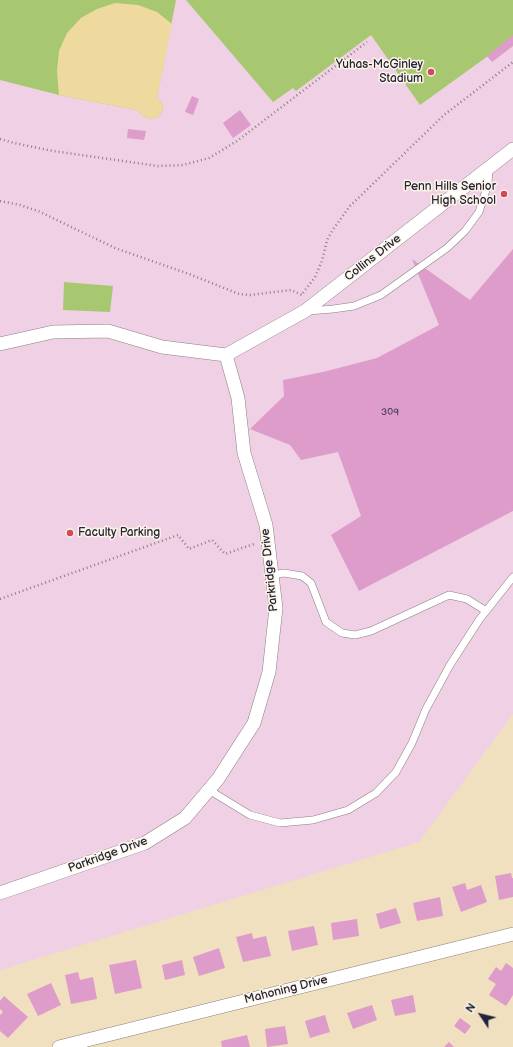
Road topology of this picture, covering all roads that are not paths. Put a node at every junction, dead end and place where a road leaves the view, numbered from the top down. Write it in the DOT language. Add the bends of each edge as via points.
graph roads {
  1 [pos="513,149"];
  2 [pos="489,168"];
  3 [pos="309,308"];
  4 [pos="0,344"];
  5 [pos="226,355"];
  6 [pos="272,575"];
  7 [pos="513,577"];
  8 [pos="486,611"];
  9 [pos="209,790"];
  10 [pos="0,893"];
  11 [pos="513,934"];
  12 [pos="59,1047"];
  1 -- 2 [label="street, Collins Drive"];
  2 -- 3 [label="street, Collins Drive"];
  2 -- 3 [label="lane" via="488,184 479,212 465,231 447,248 381,295 354,306 333,309"];
  3 -- 5 [label="street, Collins Drive"];
  4 -- 5 [label="street" via="53,332 108,331 162,347"];
  5 -- 6 [label="street, Parkridge Drive" via="238,398 244,453 266,525"];
  6 -- 8 [label="lane" via="284,573 302,576 312,583 326,622 342,633 355,635 371,631 449,595 467,599"];
  6 -- 9 [label="street, Parkridge Drive" via="276,608 269,672 254,723"];
  7 -- 8 [label="lane"];
  8 -- 9 [label="lane" via="450,665 396,772 376,793 348,810 313,820 280,823 250,815"];
  9 -- 10 [label="street, Parkridge Drive" via="185,818 145,843"];
  11 -- 12 [label="street, Mahoning Drive"];
}
